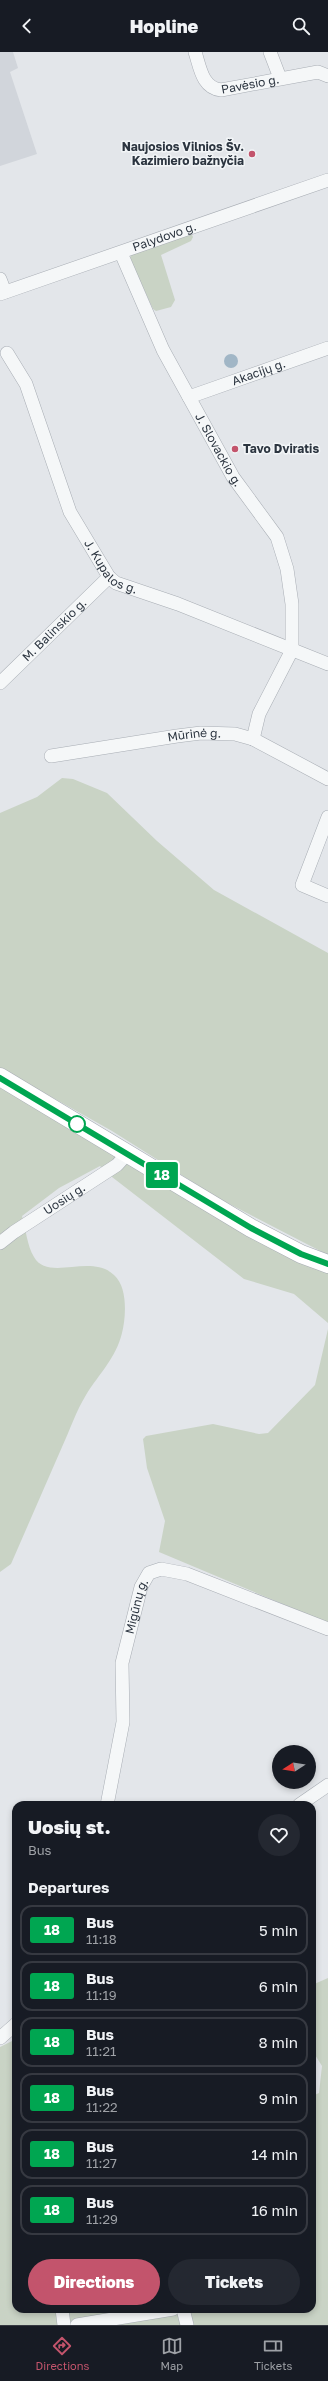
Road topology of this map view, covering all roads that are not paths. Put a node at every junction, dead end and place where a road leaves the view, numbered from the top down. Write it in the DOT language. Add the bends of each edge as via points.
graph roads {
  1 [pos="195,52"];
  2 [pos="270,52"];
  3 [pos="328,76"];
  4 [pos="280,78"];
  5 [pos="328,180"];
  6 [pos="121,253"];
  7 [pos="0,279"];
  8 [pos="3,293"];
  9 [pos="328,348"];
  10 [pos="6,353"];
  11 [pos="188,396"];
  12 [pos="109,577"];
  13 [pos="292,650"];
  14 [pos="328,664"];
  15 [pos="0,683"];
  16 [pos="253,739"];
  17 [pos="51,756"];
  18 [pos="328,779"];
  19 [pos="328,817"];
  20 [pos="328,896"];
  21 [pos="0,1078"];
  22 [pos="127,1154"];
  23 [pos="0,1243"];
  24 [pos="328,1264"];
  25 [pos="328,1629"];
  26 [pos="328,1785"];
  27 [pos="108,1801"];
  28 [pos="305,1801"];
  29 [pos="12,2028"];
  30 [pos="0,2038"];
  31 [pos="62,2313"];
  32 [pos="149,2313"];
  33 [pos="184,2313"];
  34 [pos="64,2325"];
  35 [pos="77,2325"];
  36 [pos="186,2325"];
  1 -- 4 [label="street, Pavėsio g." via="206,83 215,90"];
  2 -- 4 [label="street"];
  3 -- 4 [label="street, Pavėsio g." via="318,72"];
  5 -- 6 [label="street, Palydovo g."];
  6 -- 8 [label="street, Palydovo g."];
  6 -- 11 [label="street, J. Slovackio g." via="163,350"];
  7 -- 8 [label="street"];
  9 -- 11 [label="street, Akacijų g."];
  10 -- 12 [label="street, J. Kupalos g." via="26,384 70,512"];
  11 -- 13 [label="street, J. Slovackio g." via="236,482 278,537 287,569 292,604"];
  12 -- 13 [label="street, J. Kupalos g." via="116,583 178,604"];
  12 -- 15 [label="street, M. Balinskio g."];
  13 -- 14 [label="street, J. Kupalos g."];
  13 -- 16 [label="street" via="259,714"];
  16 -- 17 [label="street, Mūrinė g." via="235,734 201,733"];
  16 -- 18 [label="street, Mūrinė g."];
  19 -- 20 [label="street" via="302,885"];
  21 -- 22 [label="main road"];
  22 -- 23 [label="street, Uosių g." via="117,1165"];
  22 -- 24 [label="main road" via="251,1228 301,1254"];
  25 -- 27 [label="street, Migūnų g." via="187,1574 161,1569 150,1573 141,1587 122,1663 122,1722"];
  26 -- 28 [label="street"];
  29 -- 30 [label="street"];
  31 -- 34 [label="street"];
  32 -- 35 [label="street"];
  33 -- 36 [label="street"];
}
